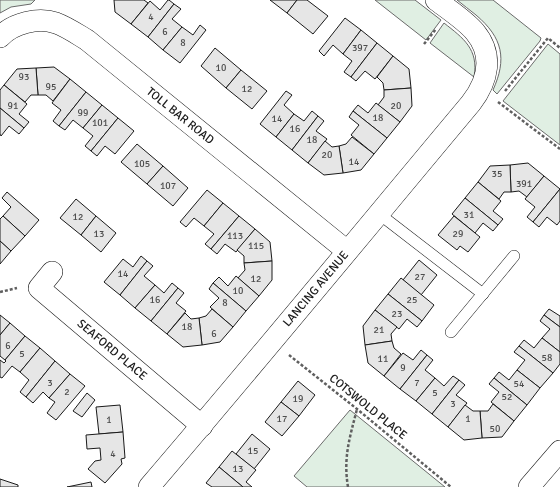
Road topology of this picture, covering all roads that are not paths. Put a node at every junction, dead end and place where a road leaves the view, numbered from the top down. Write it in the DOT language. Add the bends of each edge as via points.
graph roads {
  1 [pos="436,0"];
  2 [pos="0,37"];
  3 [pos="378,213"];
  4 [pos="347,251"];
  5 [pos="514,256"];
  6 [pos="52,272"];
  7 [pos="483,294"];
  8 [pos="451,332"];
  9 [pos="202,426"];
  10 [pos="560,451"];
  11 [pos="149,487"];
  12 [pos="529,487"];
  1 -- 3 [label="street, LANCING AVENUE" via="475,31 482,41 487,60 484,82 488,96 471,103"];
  2 -- 4 [label="street, TOLL BAR ROAD" via="12,28 35,21 66,27 87,40"];
  3 -- 4 [label="street, LANCING AVENUE"];
  3 -- 7 [label="lane"];
  4 -- 9 [label="street, LANCING AVENUE"];
  5 -- 7 [label="lane"];
  6 -- 9 [label="street, SEAFORD PLACE" via="39,288"];
  7 -- 8 [label="lane"];
  9 -- 11 [label="street, LANCING AVENUE"];
  10 -- 12 [label="street"];
}
